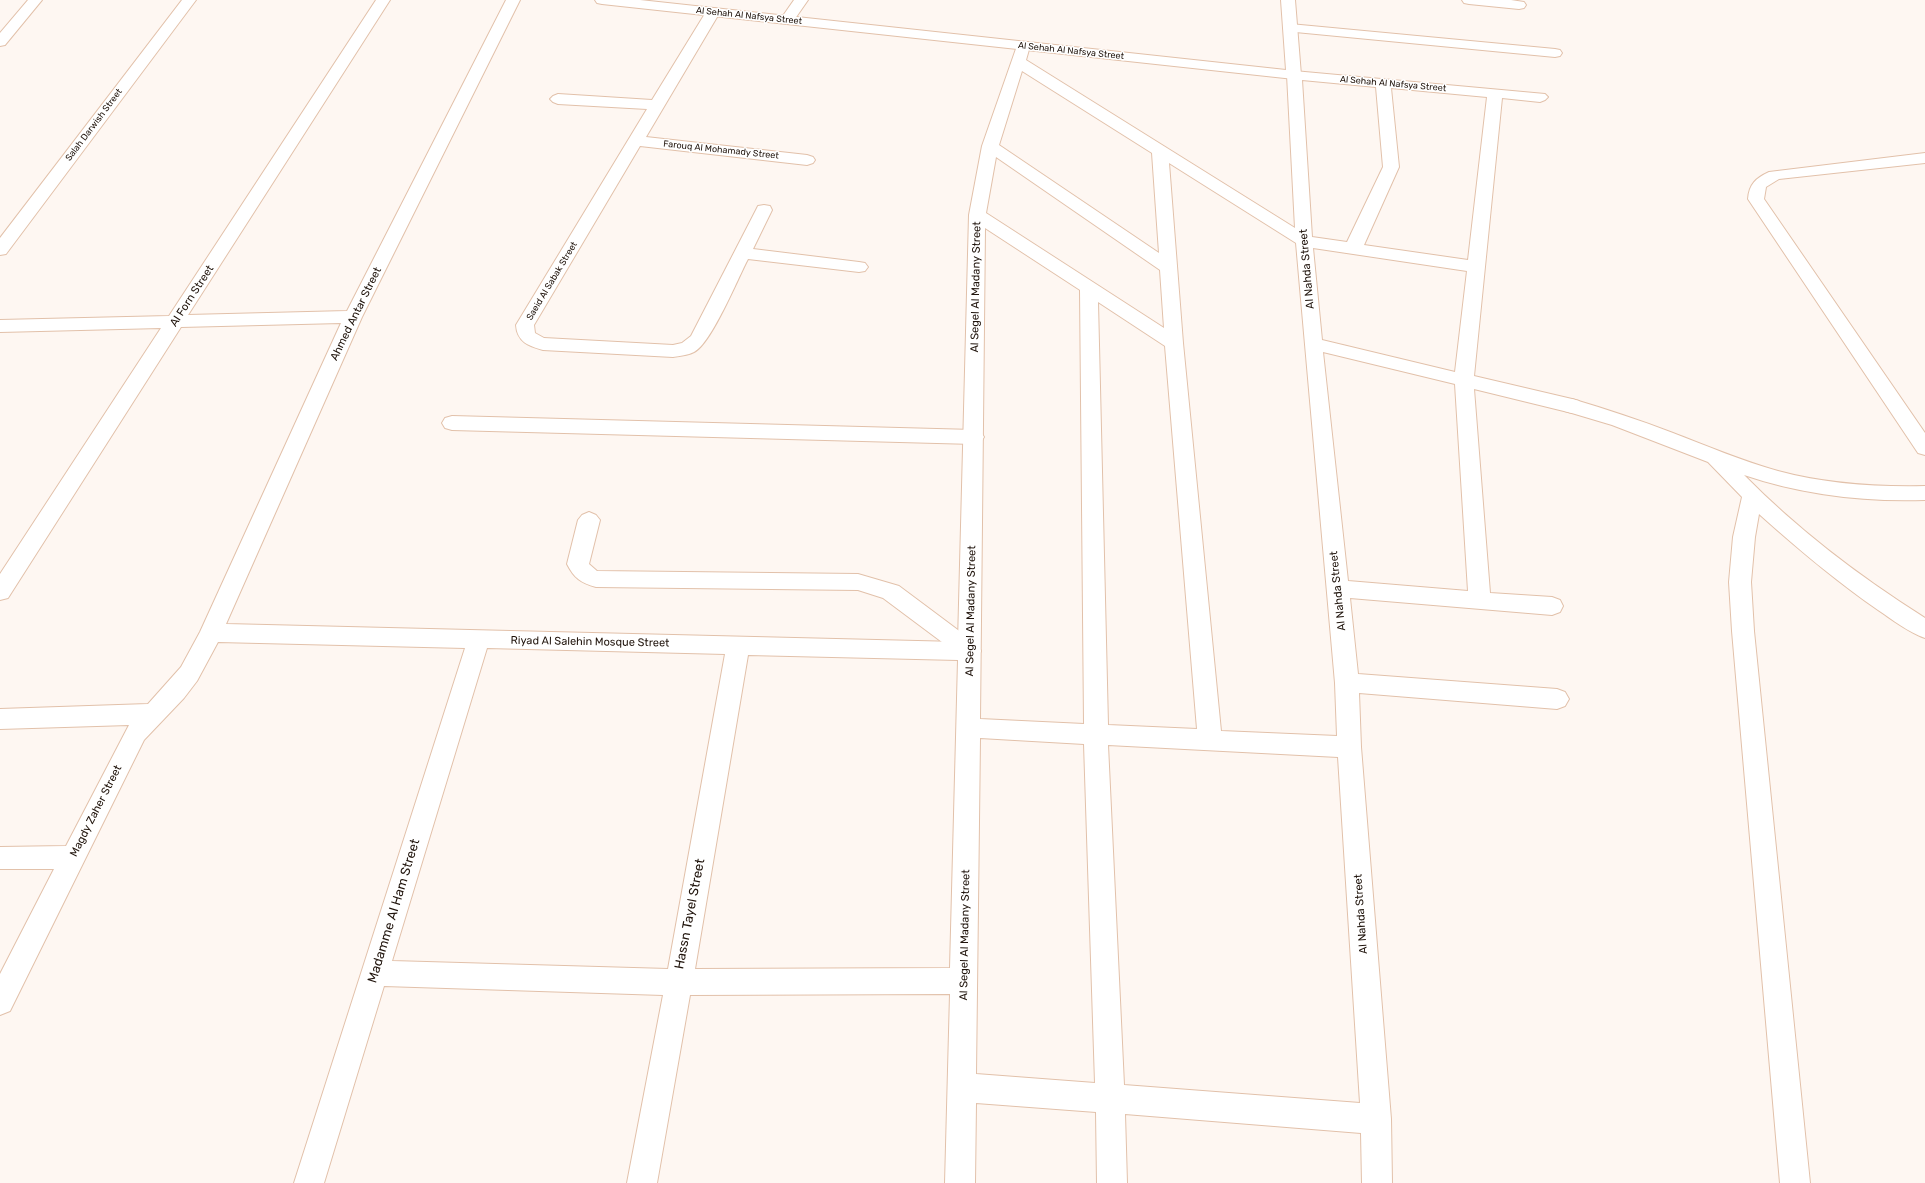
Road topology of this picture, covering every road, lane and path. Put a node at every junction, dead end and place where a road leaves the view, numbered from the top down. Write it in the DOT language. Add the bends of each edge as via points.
graph roads {
  1 [pos="35,0"];
  2 [pos="188,0"];
  3 [pos="383,0"];
  4 [pos="513,0"];
  5 [pos="602,0"];
  6 [pos="801,0"];
  7 [pos="1288,0"];
  8 [pos="1469,0"];
  9 [pos="1519,4"];
  10 [pos="713,12"];
  11 [pos="787,20"];
  12 [pos="1290,28"];
  13 [pos="0,42"];
  14 [pos="1555,53"];
  15 [pos="1021,54"];
  16 [pos="1294,75"];
  17 [pos="1383,83"];
  18 [pos="1495,93"];
  19 [pos="1540,97"];
  20 [pos="558,99"];
  21 [pos="657,105"];
  22 [pos="636,141"];
  23 [pos="990,146"];
  24 [pos="1160,152"];
  25 [pos="1925,158"];
  26 [pos="807,160"];
  27 [pos="764,210"];
  28 [pos="978,215"];
  29 [pos="1304,242"];
  30 [pos="1353,249"];
  31 [pos="0,250"];
  32 [pos="743,253"];
  33 [pos="859,267"];
  34 [pos="1476,267"];
  35 [pos="1168,268"];
  36 [pos="1089,288"];
  37 [pos="353,317"];
  38 [pos="175,322"];
  39 [pos="0,326"];
  40 [pos="1174,343"];
  41 [pos="1313,344"];
  42 [pos="1464,379"];
  43 [pos="452,423"];
  44 [pos="974,437"];
  45 [pos="1925,448"];
  46 [pos="1713,455"];
  47 [pos="1925,493"];
  48 [pos="1752,497"];
  49 [pos="589,520"];
  50 [pos="1338,589"];
  51 [pos="0,592"];
  52 [pos="1480,601"];
  53 [pos="1552,606"];
  54 [pos="1925,628"];
  55 [pos="211,633"];
  56 [pos="479,639"];
  57 [pos="738,646"];
  58 [pos="970,651"];
  59 [pos="1347,683"];
  60 [pos="1557,699"];
  61 [pos="154,714"];
  62 [pos="0,719"];
  63 [pos="969,728"];
  64 [pos="1096,734"];
  65 [pos="1210,740"];
  66 [pos="1350,748"];
  67 [pos="0,858"];
  68 [pos="73,858"];
  69 [pos="375,973"];
  70 [pos="964,981"];
  71 [pos="678,982"];
  72 [pos="0,1002"];
  73 [pos="962,1088"];
  74 [pos="1110,1098"];
  75 [pos="1376,1119"];
  76 [pos="309,1183"];
  77 [pos="642,1183"];
  78 [pos="960,1183"];
  79 [pos="1112,1183"];
  80 [pos="1377,1183"];
  81 [pos="1795,1183"];
  1 -- 13 [label="street"];
  2 -- 31 [label="street, Salah Darwish Street"];
  3 -- 38 [label="street, Al Forn Street"];
  4 -- 37 [label="street, Ahmed Antar Street"];
  5 -- 10 [label="street, Al Sehah Al Nafsya Street"];
  6 -- 11 [label="street"];
  7 -- 12 [label="street, Al Nahda Street"];
  8 -- 9 [label="street"];
  10 -- 11 [label="street, Al Sehah Al Nafsya Street"];
  10 -- 21 [label="street, Saeid Al Sabak Street"];
  11 -- 15 [label="street, Al Sehah Al Nafsya Street"];
  12 -- 14 [label="street"];
  12 -- 16 [label="street, Al Nahda Street"];
  15 -- 16 [label="street, Al Sehah Al Nafsya Street"];
  15 -- 23 [label="street, Al Segel Al Madany Street"];
  15 -- 24 [label="street"];
  16 -- 17 [label="street, Al Sehah Al Nafsya Street"];
  16 -- 29 [label="street, Al Nahda Street"];
  17 -- 18 [label="street, Al Sehah Al Nafsya Street"];
  17 -- 30 [label="street" via="1391,167"];
  18 -- 19 [label="street, Al Sehah Al Nafsya Street"];
  18 -- 34 [label="street"];
  20 -- 21 [label="street"];
  21 -- 22 [label="street, Saeid Al Sabak Street"];
  22 -- 26 [label="street, Farouq Al Mohamady Street"];
  22 -- 32 [label="street, Saeid Al Sabak Street" via="525,325 528,338 543,344 673,352 688,348 698,340"];
  23 -- 28 [label="street, Al Segel Al Madany Street" via="980,187"];
  23 -- 35 [label="street"];
  24 -- 29 [label="street"];
  24 -- 35 [label="street"];
  25 -- 45 [label="street" via="1775,175 1763,181 1756,189 1756,199"];
  27 -- 32 [label="street, Saeid Al Sabak Street"];
  28 -- 36 [label="street"];
  28 -- 44 [label="street, Al Segel Al Madany Street"];
  29 -- 30 [label="street"];
  29 -- 41 [label="street, Al Nahda Street"];
  30 -- 34 [label="street"];
  32 -- 33 [label="street"];
  34 -- 42 [label="street"];
  35 -- 40 [label="street"];
  36 -- 40 [label="street"];
  36 -- 64 [label="street"];
  37 -- 38 [label="street"];
  37 -- 55 [label="street, Ahmed Antar Street"];
  38 -- 39 [label="street"];
  38 -- 51 [label="street, Al Forn Street"];
  40 -- 65 [label="street"];
  41 -- 42 [label="street"];
  41 -- 50 [label="street, Al Nahda Street"];
  42 -- 46 [label="street" via="1608,415"];
  42 -- 52 [label="street"];
  43 -- 44 [label="street"];
  44 -- 58 [label="street, Al Segel Al Madany Street"];
  46 -- 47 [label="street" via="1800,484 1881,495"];
  46 -- 48 [label="street"];
  48 -- 54 [label="street" via="1799,539 1854,582"];
  48 -- 81 [label="street" via="1744,537 1740,582 1742,617"];
  49 -- 58 [label="street" via="578,564 581,571 596,579 858,582 891,592"];
  50 -- 52 [label="street"];
  50 -- 59 [label="street, Al Nahda Street"];
  52 -- 53 [label="street"];
  55 -- 56 [label="street, Riyad Al Salehin Mosque Street"];
  55 -- 61 [label="street, Magdy Zaher Street" via="189,674"];
  56 -- 57 [label="street, Riyad Al Salehin Mosque Street"];
  56 -- 69 [label="street, Madamme Al Ham Street"];
  57 -- 58 [label="street, Riyad Al Salehin Mosque Street"];
  57 -- 71 [label="street, Hassn Tayel Street"];
  58 -- 63 [label="street, Al Segel Al Madany Street"];
  59 -- 60 [label="street"];
  59 -- 66 [label="street, Al Nahda Street"];
  61 -- 62 [label="street"];
  61 -- 68 [label="street, Magdy Zaher Street" via="136,733"];
  63 -- 64 [label="street"];
  63 -- 70 [label="street, Al Segel Al Madany Street"];
  64 -- 65 [label="street"];
  64 -- 74 [label="street"];
  65 -- 66 [label="street"];
  66 -- 75 [label="street, Al Nahda Street"];
  67 -- 68 [label="street"];
  68 -- 72 [label="street, Magdy Zaher Street"];
  69 -- 71 [label="street"];
  69 -- 76 [label="street, Madamme Al Ham Street"];
  70 -- 71 [label="street"];
  70 -- 73 [label="street, Al Segel Al Madany Street"];
  71 -- 77 [label="street, Hassn Tayel Street"];
  73 -- 74 [label="street"];
  73 -- 78 [label="street, Al Segel Al Madany Street"];
  74 -- 75 [label="street"];
  74 -- 79 [label="street"];
  75 -- 80 [label="street, Al Nahda Street"];
}
